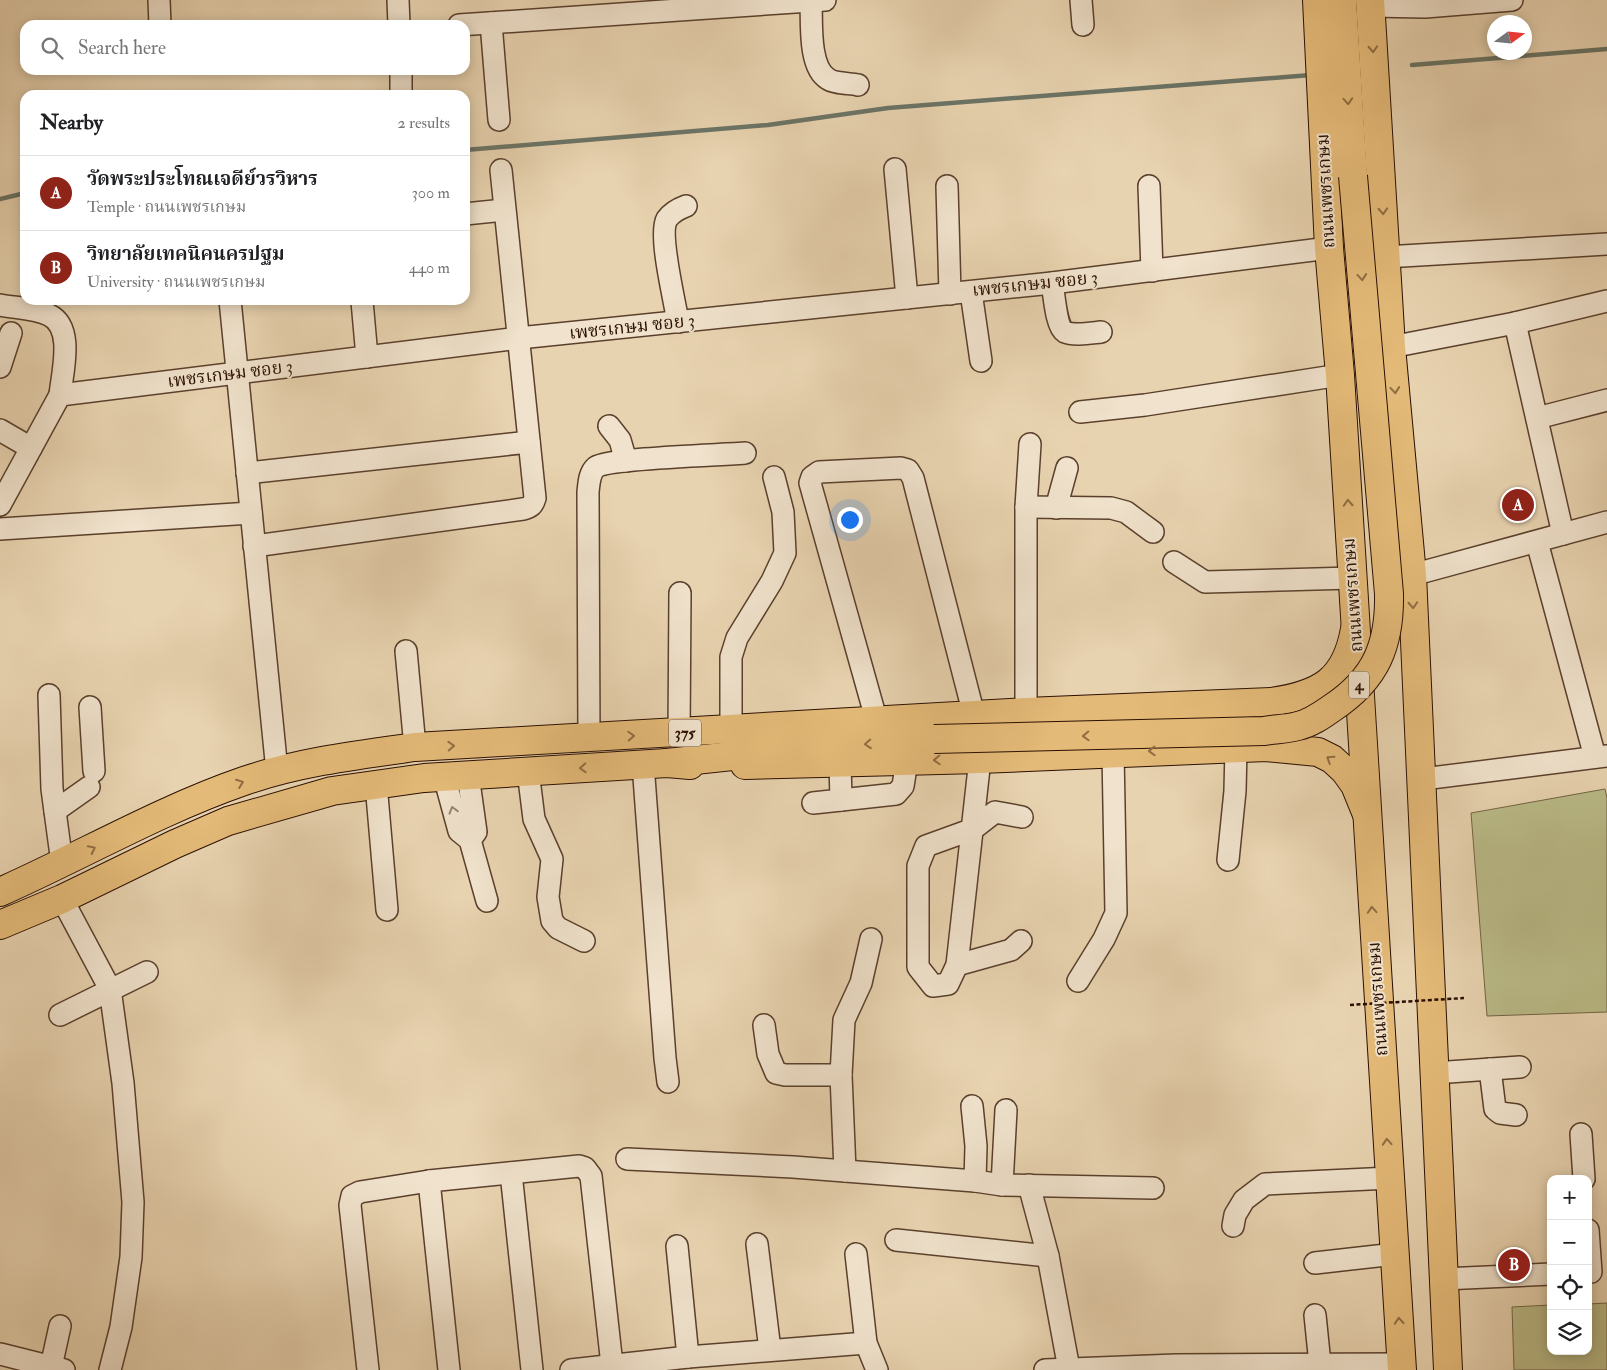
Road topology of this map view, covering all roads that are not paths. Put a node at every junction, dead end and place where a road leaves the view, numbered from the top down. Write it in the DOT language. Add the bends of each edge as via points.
graph roads {
  1 [pos="159,0"];
  2 [pos="398,0"];
  3 [pos="1081,0"];
  4 [pos="1317,0"];
  5 [pos="1342,0"];
  6 [pos="1512,0"];
  7 [pos="818,1"];
  8 [pos="1370,3"];
  9 [pos="1405,3"];
  10 [pos="578,8"];
  11 [pos="160,20"];
  12 [pos="399,20"];
  13 [pos="491,23"];
  14 [pos="470,24"];
  15 [pos="1083,25"];
  16 [pos="400,75"];
  17 [pos="858,85"];
  18 [pos="401,90"];
  19 [pos="499,120"];
  20 [pos="895,169"];
  21 [pos="501,170"];
  22 [pos="947,186"];
  23 [pos="1149,186"];
  24 [pos="686,206"];
  25 [pos="504,210"];
  26 [pos="470,213"];
  27 [pos="1607,244"];
  28 [pos="1329,248"];
  29 [pos="1385,257"];
  30 [pos="1152,271"];
  31 [pos="1052,283"];
  32 [pos="971,292"];
  33 [pos="950,294"];
  34 [pos="907,298"];
  35 [pos="1607,300"];
  36 [pos="0,305"];
  37 [pos="230,305"];
  38 [pos="362,305"];
  39 [pos="678,322"];
  40 [pos="1515,323"];
  41 [pos="1101,332"];
  42 [pos="11,333"];
  43 [pos="519,338"];
  44 [pos="1391,347"];
  45 [pos="367,357"];
  46 [pos="981,361"];
  47 [pos="0,367"];
  48 [pos="237,373"];
  49 [pos="1340,375"];
  50 [pos="60,395"];
  51 [pos="1607,400"];
  52 [pos="1080,412"];
  53 [pos="1537,418"];
  54 [pos="609,426"];
  55 [pos="0,430"];
  56 [pos="529,442"];
  57 [pos="1030,444"];
  58 [pos="31,448"];
  59 [pos="745,453"];
  60 [pos="626,462"];
  61 [pos="1067,468"];
  62 [pos="247,473"];
  63 [pos="774,477"];
  64 [pos="0,505"];
  65 [pos="1026,507"];
  66 [pos="1056,508"];
  67 [pos="251,513"];
  68 [pos="1607,522"];
  69 [pos="0,528"];
  70 [pos="1153,532"];
  71 [pos="1563,534"];
  72 [pos="1537,542"];
  73 [pos="254,546"];
  74 [pos="1174,562"];
  75 [pos="1412,575"];
  76 [pos="1352,578"];
  77 [pos="680,593"];
  78 [pos="1355,625"];
  79 [pos="406,651"];
  80 [pos="49,695"];
  81 [pos="1298,698"];
  82 [pos="90,707"];
  83 [pos="1026,712"];
  84 [pos="974,715"];
  85 [pos="877,722"];
  86 [pos="730,730"];
  87 [pos="679,734"];
  88 [pos="589,739"];
  89 [pos="415,747"];
  90 [pos="1236,748"];
  91 [pos="1298,750"];
  92 [pos="1113,753"];
  93 [pos="1601,757"];
  94 [pos="980,759"];
  95 [pos="907,761"];
  96 [pos="840,763"];
  97 [pos="655,764"];
  98 [pos="277,771"];
  99 [pos="528,771"];
  100 [pos="456,776"];
  101 [pos="1423,779"];
  102 [pos="376,784"];
  103 [pos="841,800"];
  104 [pos="813,803"];
  105 [pos="55,811"];
  106 [pos="1366,812"];
  107 [pos="1022,817"];
  108 [pos="973,829"];
  109 [pos="1228,860"];
  110 [pos="62,864"];
  111 [pos="0,892"];
  112 [pos="62,899"];
  113 [pos="487,901"];
  114 [pos="387,910"];
  115 [pos="0,925"];
  116 [pos="871,939"];
  117 [pos="584,941"];
  118 [pos="1021,941"];
  119 [pos="957,965"];
  120 [pos="147,972"];
  121 [pos="1078,981"];
  122 [pos="110,990"];
  123 [pos="60,1015"];
  124 [pos="764,1025"];
  125 [pos="1520,1066"];
  126 [pos="1490,1069"];
  127 [pos="1434,1073"];
  128 [pos="841,1075"];
  129 [pos="668,1082"];
  130 [pos="972,1106"];
  131 [pos="1006,1110"];
  132 [pos="1516,1115"];
  133 [pos="1581,1134"];
  134 [pos="627,1159"];
  135 [pos="845,1172"];
  136 [pos="511,1173"];
  137 [pos="1584,1175"];
  138 [pos="1390,1178"];
  139 [pos="975,1180"];
  140 [pos="429,1181"];
  141 [pos="1002,1185"];
  142 [pos="1029,1185"];
  143 [pos="1153,1188"];
  144 [pos="1233,1226"];
  145 [pos="896,1240"];
  146 [pos="757,1244"];
  147 [pos="677,1246"];
  148 [pos="1592,1251"];
  149 [pos="856,1254"];
  150 [pos="1394,1254"];
  151 [pos="1048,1256"];
  152 [pos="1316,1262"];
  153 [pos="1596,1272"];
  154 [pos="1547,1274"];
  155 [pos="1443,1278"];
  156 [pos="1315,1315"];
  157 [pos="60,1326"];
  158 [pos="866,1343"];
  159 [pos="770,1350"];
  160 [pos="0,1354"];
  161 [pos="688,1357"];
  162 [pos="1320,1364"];
  163 [pos="612,1365"];
  164 [pos="1271,1367"];
  165 [pos="1402,1367"];
  166 [pos="58,1368"];
  167 [pos="1124,1368"];
  168 [pos="1069,1369"];
  169 [pos="110,1370"];
  170 [pos="368,1370"];
  171 [pos="449,1370"];
  172 [pos="532,1370"];
  173 [pos="571,1370"];
  174 [pos="877,1370"];
  175 [pos="1045,1370"];
  176 [pos="1448,1370"];
  1 -- 11 [label="street"];
  2 -- 12 [label="street"];
  3 -- 15 [label="street"];
  4 -- 28 [label="main road, ถนนเพชรเกษม / 4"];
  5 -- 97 [label="main road, one-way, bridge" via="1353,176 1389,594 1390,622 1385,643 1369,674 1344,701 1319,717 1298,726 1264,731 934,739"];
  6 -- 9 [label="street"];
  7 -- 10 [label="street"];
  7 -- 17 [label="street" via="812,47 818,69 828,80"];
  8 -- 9 [label="street"];
  8 -- 29 [label="main road, one-way"];
  10 -- 13 [label="street"];
  13 -- 14 [label="street"];
  13 -- 19 [label="street"];
  16 -- 18 [label="street"];
  20 -- 34 [label="street"];
  21 -- 25 [label="street"];
  22 -- 33 [label="street"];
  23 -- 30 [label="street"];
  24 -- 39 [label="street" via="673,212 666,220 663,237"];
  25 -- 26 [label="street"];
  25 -- 43 [label="street"];
  27 -- 29 [label="street"];
  28 -- 30 [label="street, เพชรเกษม ซอย 3"];
  28 -- 49 [label="main road, ถนนเพชรเกษม / 4"];
  29 -- 44 [label="main road"];
  30 -- 31 [label="street, เพชรเกษม ซอย 3"];
  31 -- 32 [label="street, เพชรเกษม ซอย 3"];
  31 -- 41 [label="street" via="1059,326 1064,332"];
  32 -- 33 [label="street, เพชรเกษม ซอย 3"];
  32 -- 46 [label="street"];
  33 -- 34 [label="street, เพชรเกษม ซอย 3"];
  34 -- 39 [label="street, เพชรเกษม ซอย 3"];
  35 -- 40 [label="street"];
  36 -- 50 [label="street" via="47,314 61,327 64,348"];
  37 -- 48 [label="street"];
  38 -- 45 [label="street"];
  39 -- 43 [label="street, เพชรเกษม ซอย 3"];
  40 -- 44 [label="street"];
  40 -- 53 [label="street"];
  42 -- 47 [label="street"];
  43 -- 45 [label="street, เพชรเกษม ซอย 3"];
  43 -- 56 [label="street"];
  44 -- 75 [label="main road, one-way"];
  45 -- 48 [label="street, เพชรเกษม ซอย 3"];
  48 -- 50 [label="street, เพชรเกษม ซอย 3"];
  48 -- 62 [label="street"];
  49 -- 52 [label="street"];
  76 -- 49 [label="main road, ถนนเพชรเกษม / 4, one-way"];
  50 -- 58 [label="street"];
  51 -- 53 [label="street"];
  53 -- 71 [label="street"];
  54 -- 60 [label="street" via="620,440"];
  55 -- 58 [label="street"];
  56 -- 62 [label="street"];
  56 -- 73 [label="street" via="535,498 531,507"];
  57 -- 65 [label="street"];
  58 -- 64 [label="street"];
  59 -- 60 [label="street"];
  60 -- 88 [label="street" via="601,465 590,477"];
  61 -- 66 [label="street"];
  62 -- 67 [label="street"];
  63 -- 86 [label="street" via="783,512 785,553 737,638 731,657"];
  65 -- 66 [label="street"];
  65 -- 83 [label="street"];
  66 -- 70 [label="street" via="1111,508 1126,512"];
  67 -- 69 [label="street"];
  67 -- 73 [label="street"];
  68 -- 71 [label="street"];
  71 -- 72 [label="street"];
  72 -- 75 [label="street"];
  72 -- 93 [label="street"];
  73 -- 98 [label="street"];
  74 -- 76 [label="street" via="1205,582"];
  75 -- 101 [label="main road, one-way"];
  76 -- 78 [label="main road, ถนนเพชรเกษม / 4"];
  77 -- 87 [label="street"];
  78 -- 81 [label="main road, 375" via="1345,663 1332,680 1317,691"];
  78 -- 106 [label="main road, ถนนเพชรเกษม / 4"];
  79 -- 89 [label="street"];
  80 -- 105 [label="street"];
  81 -- 83 [label="main road, 375"];
  81 -- 91 [label="main road" via="1306,731"];
  82 -- 105 [label="street" via="92,779"];
  83 -- 84 [label="main road, 375"];
  84 -- 85 [label="main road, 375"];
  84 -- 85 [label="street" via="908,470 818,472 810,483"];
  85 -- 86 [label="main road, 375"];
  86 -- 87 [label="main road, 375"];
  88 -- 87 [label="main road, 375, one-way"];
  89 -- 88 [label="main road, 375, one-way"];
  89 -- 98 [label="main road, 375" via="334,758"];
  90 -- 91 [label="main road, 375"];
  90 -- 92 [label="main road, 375, one-way"];
  90 -- 109 [label="street"];
  106 -- 91 [label="main road, 375, one-way" via="1355,785 1332,759 1318,752"];
  92 -- 94 [label="main road, 375"];
  92 -- 121 [label="street" via="1116,913"];
  93 -- 101 [label="street"];
  94 -- 95 [label="main road, 375, one-way"];
  94 -- 108 [label="street"];
  95 -- 96 [label="main road, 375"];
  95 -- 103 [label="street" via="903,786 896,794"];
  96 -- 97 [label="main road, 375"];
  96 -- 103 [label="street"];
  97 -- 99 [label="main road, 375, one-way"];
  97 -- 129 [label="street" via="664,1058"];
  110 -- 98 [label="main road, 375, one-way" via="172,810"];
  99 -- 100 [label="main road, 375"];
  99 -- 117 [label="street" via="534,819 552,859 548,897 552,921 558,928"];
  100 -- 102 [label="main road, 375"];
  100 -- 113 [label="street" via="476,832 470,840"];
  101 -- 127 [label="main road"];
  102 -- 112 [label="main road, 375" via="296,800 228,821"];
  102 -- 114 [label="street"];
  103 -- 104 [label="street"];
  105 -- 110 [label="street"];
  138 -- 106 [label="main road, ถนนเพชรเกษม / 4, one-way"];
  107 -- 108 [label="street" via="995,812"];
  108 -- 119 [label="street"];
  108 -- 119 [label="street" via="926,846 918,866 918,968 933,986 948,984"];
  110 -- 111 [label="main road, 375"];
  112 -- 115 [label="main road, 375"];
  112 -- 122 [label="street"];
  116 -- 128 [label="street" via="862,982 844,1020"];
  118 -- 119 [label="street" via="1011,950"];
  120 -- 122 [label="street"];
  122 -- 123 [label="street"];
  122 -- 169 [label="street" via="133,1202 128,1284"];
  124 -- 128 [label="street" via="768,1054 776,1073"];
  125 -- 126 [label="street"];
  126 -- 127 [label="street"];
  126 -- 132 [label="street" via="1495,1109"];
  127 -- 155 [label="main road"];
  128 -- 135 [label="street"];
  130 -- 139 [label="street"];
  131 -- 141 [label="street"];
  133 -- 137 [label="street"];
  134 -- 135 [label="street"];
  135 -- 139 [label="street"];
  136 -- 140 [label="street"];
  136 -- 163 [label="street" via="578,1166 585,1168 591,1176"];
  136 -- 172 [label="street"];
  138 -- 144 [label="street" via="1265,1184 1244,1200"];
  138 -- 150 [label="main road, ถนนเพชรเกษม / 4"];
  139 -- 141 [label="street"];
  140 -- 170 [label="street" via="352,1196 350,1205"];
  140 -- 171 [label="street"];
  141 -- 142 [label="street"];
  142 -- 143 [label="street"];
  142 -- 151 [label="street"];
  145 -- 151 [label="street"];
  146 -- 159 [label="street"];
  147 -- 161 [label="street"];
  148 -- 153 [label="street"];
  149 -- 158 [label="street"];
  150 -- 152 [label="street"];
  165 -- 150 [label="main road, ถนนเพชรเกษม / 4, one-way"];
  151 -- 168 [label="street"];
  154 -- 155 [label="street"];
  155 -- 176 [label="main road"];
  156 -- 162 [label="street"];
  157 -- 166 [label="street"];
  158 -- 159 [label="street"];
  158 -- 174 [label="street"];
  159 -- 161 [label="street"];
  160 -- 166 [label="street"];
  161 -- 163 [label="street"];
  162 -- 164 [label="street"];
  162 -- 165 [label="street"];
  163 -- 173 [label="street"];
  164 -- 167 [label="street"];
  167 -- 168 [label="street"];
  168 -- 175 [label="street"];
}
